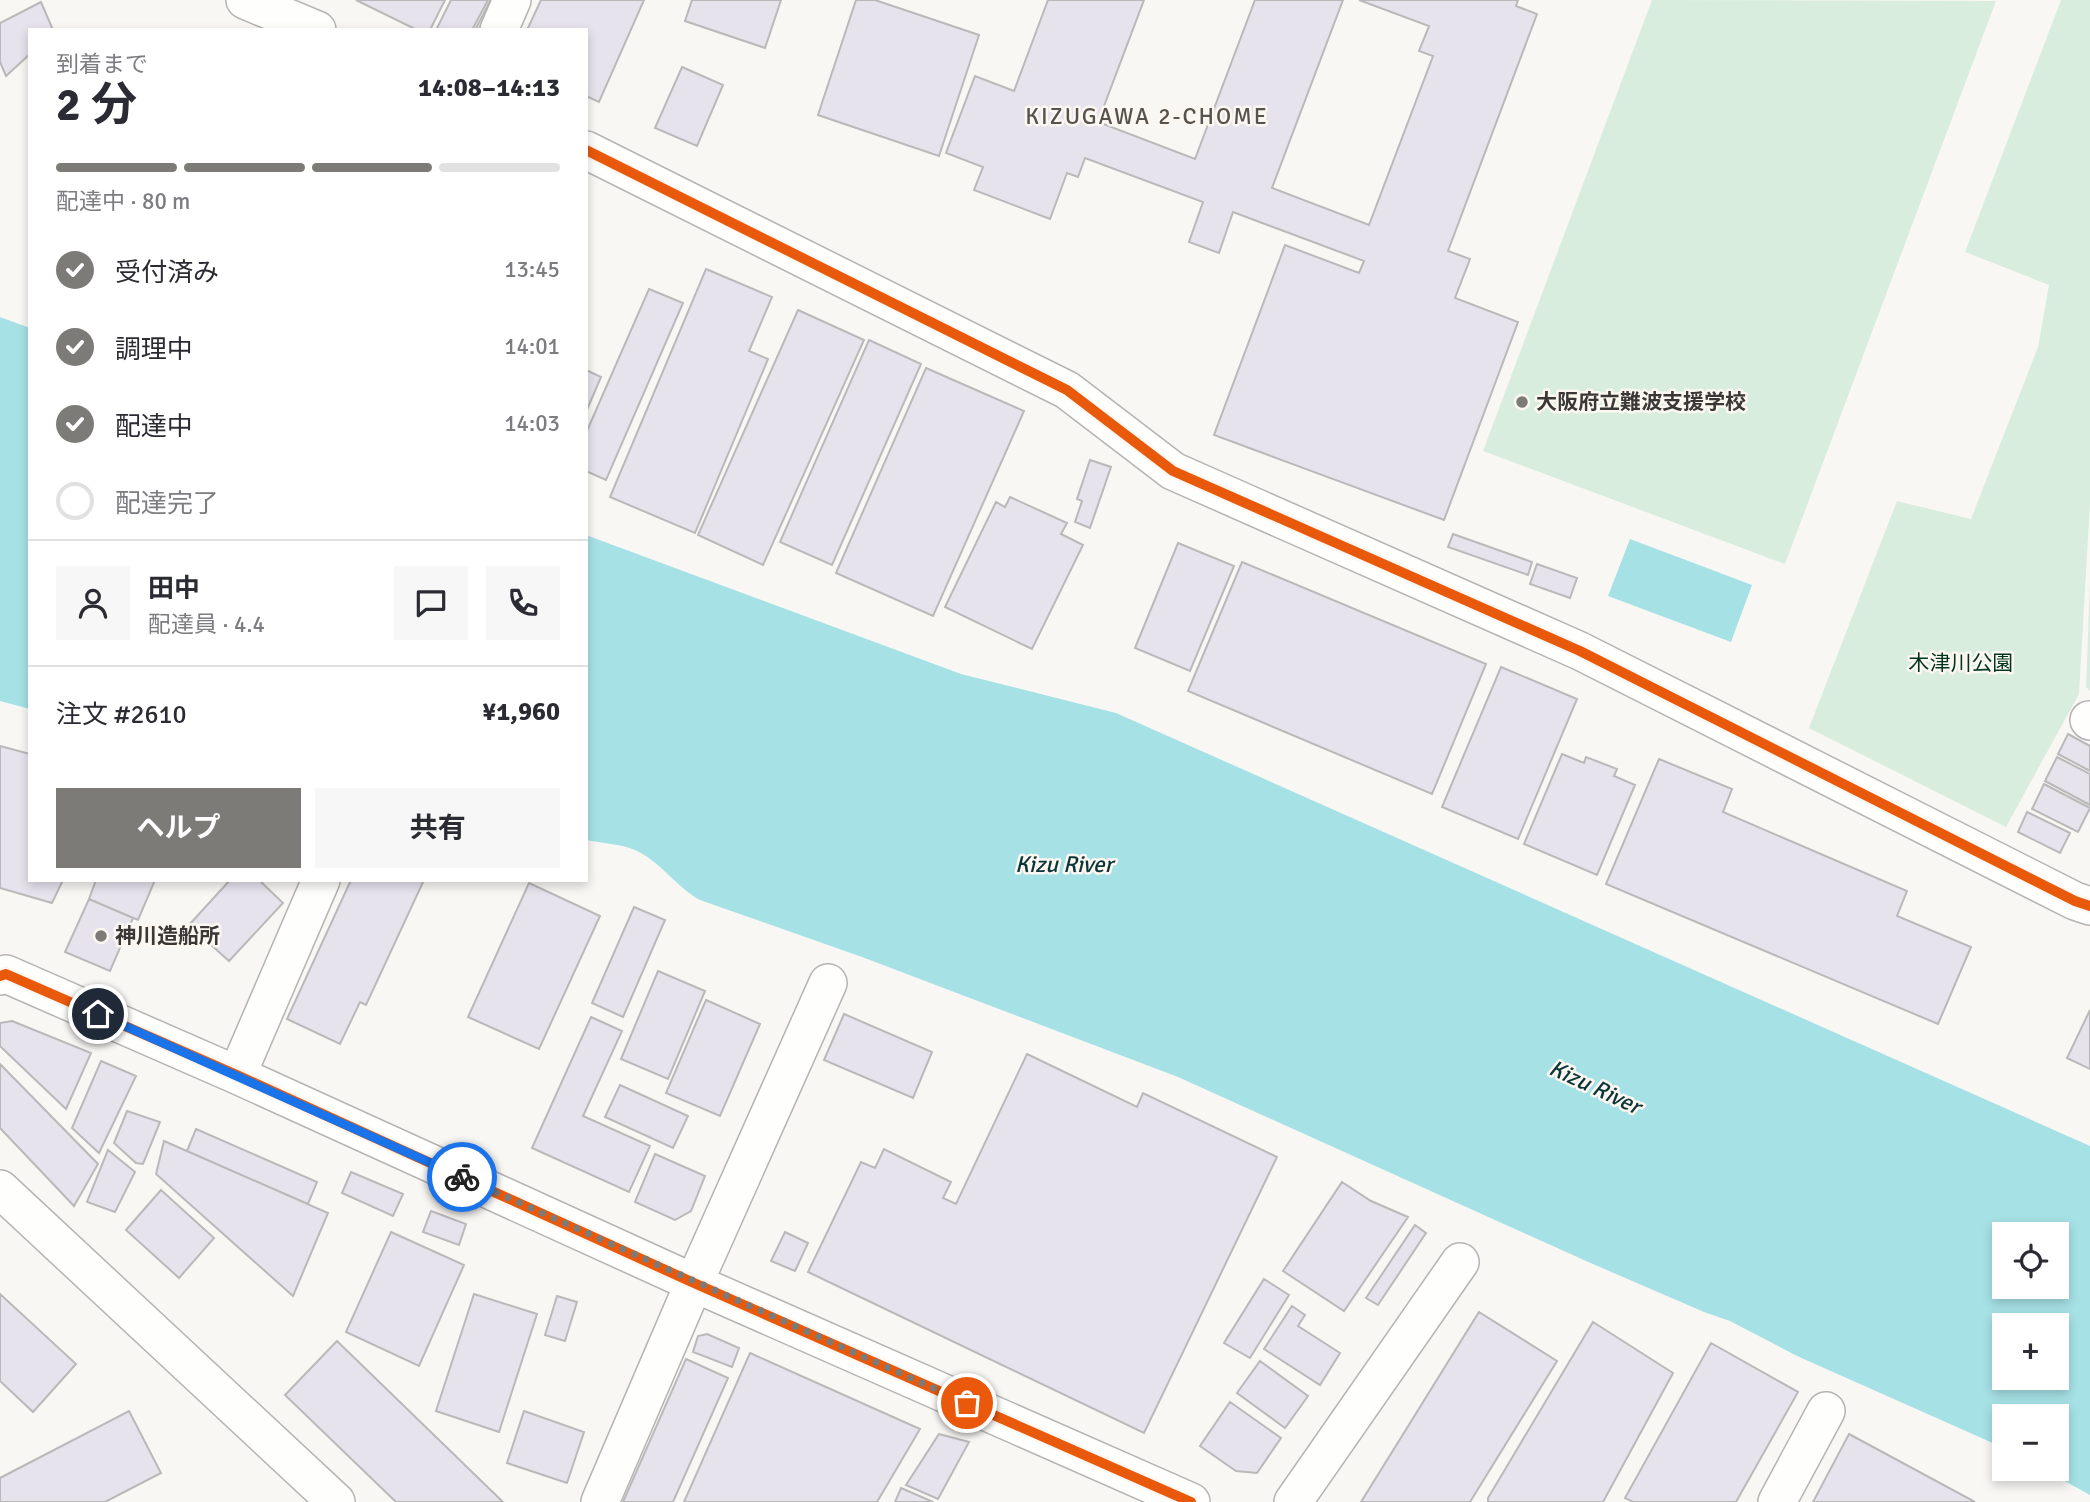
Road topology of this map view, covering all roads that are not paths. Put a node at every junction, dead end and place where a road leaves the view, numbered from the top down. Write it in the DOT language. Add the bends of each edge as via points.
graph roads {
  1 [pos="245,0"];
  2 [pos="512,0"];
  3 [pos="312,28"];
  4 [pos="500,28"];
  5 [pos="588,151"];
  6 [pos="320,882"];
  7 [pos="2090,906"];
  8 [pos="0,976"];
  9 [pos="828,983"];
  10 [pos="237,1075"];
  11 [pos="0,1189"];
  12 [pos="1460,1262"];
  13 [pos="694,1283"];
  14 [pos="1826,1411"];
  15 [pos="336,1502"];
  16 [pos="600,1502"];
  17 [pos="1191,1502"];
  18 [pos="1293,1502"];
  19 [pos="1777,1502"];
  1 -- 3 [label="street"];
  2 -- 4 [label="street"];
  5 -- 7 [label="street" via="1067,390 1173,471 1580,651"];
  6 -- 10 [label="street"];
  8 -- 10 [label="street" via="6,974"];
  9 -- 13 [label="street"];
  10 -- 13 [label="street"];
  11 -- 15 [label="street"];
  12 -- 18 [label="street"];
  13 -- 16 [label="street"];
  13 -- 17 [label="street"];
  14 -- 19 [label="street"];
}
